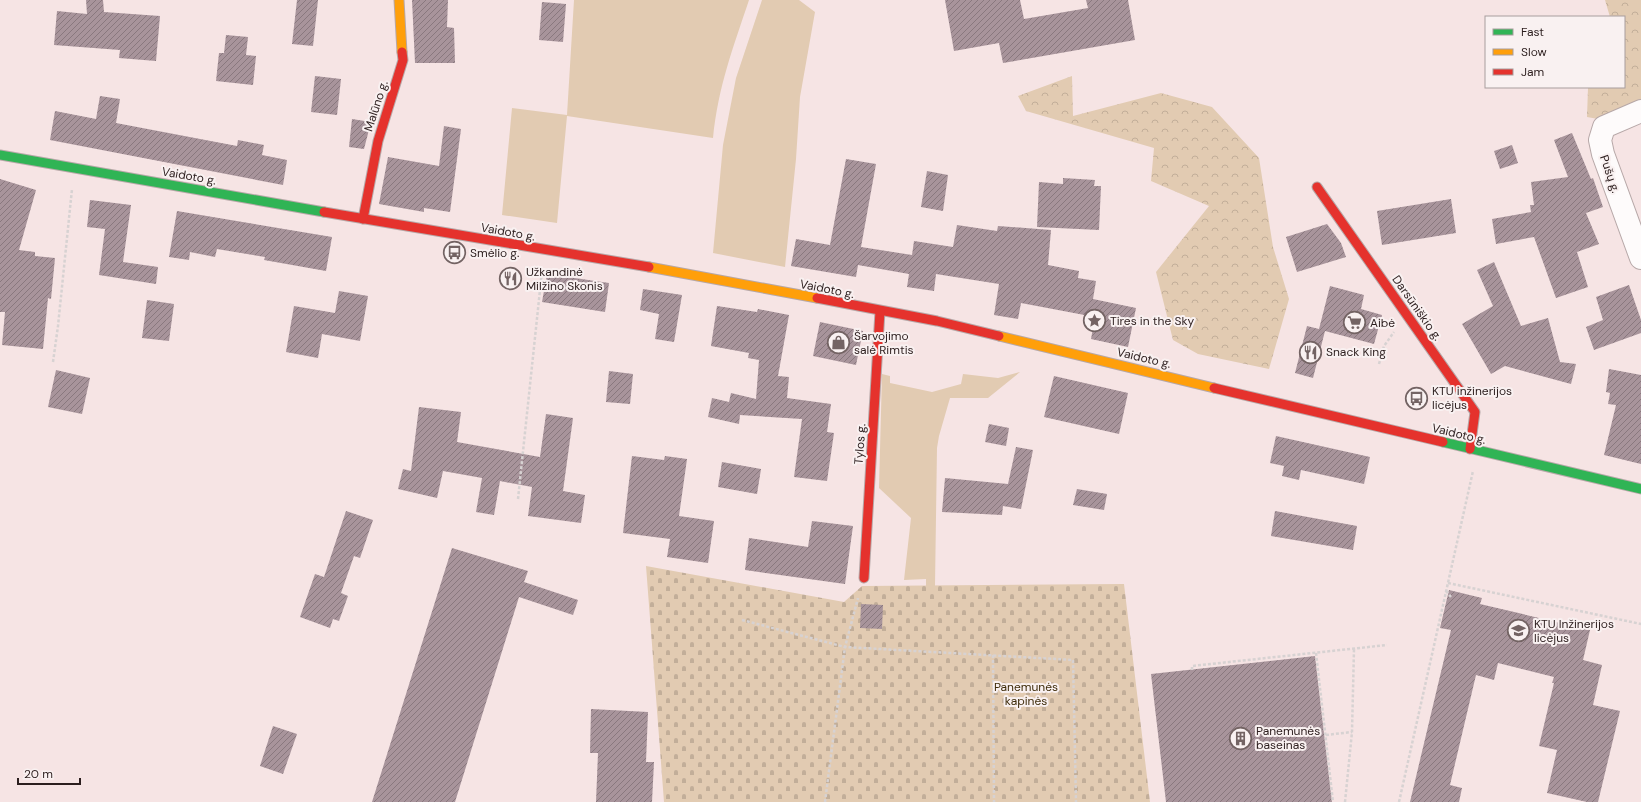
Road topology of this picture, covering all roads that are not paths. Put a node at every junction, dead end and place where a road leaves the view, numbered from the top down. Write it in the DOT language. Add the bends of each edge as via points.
graph roads {
  1 [pos="399,0"];
  2 [pos="1641,111"];
  3 [pos="0,155"];
  4 [pos="1318,187"];
  5 [pos="363,218"];
  6 [pos="1641,258"];
  7 [pos="880,311"];
  8 [pos="1474,450"];
  9 [pos="1641,489"];
  10 [pos="864,578"];
  1 -- 5 [label="main road, Malūno g." via="404,60 378,141"];
  2 -- 6 [label="street, Pušų g." via="1604,128 1600,140"];
  3 -- 5 [label="main road, Vaidoto g."];
  4 -- 8 [label="main road, Darsūniškio g." via="1475,412"];
  5 -- 7 [label="main road, Vaidoto g."];
  7 -- 8 [label="main road, Vaidoto g." via="986,332"];
  7 -- 10 [label="main road, Tylos g."];
  8 -- 9 [label="main road, Vaidoto g."];
}
